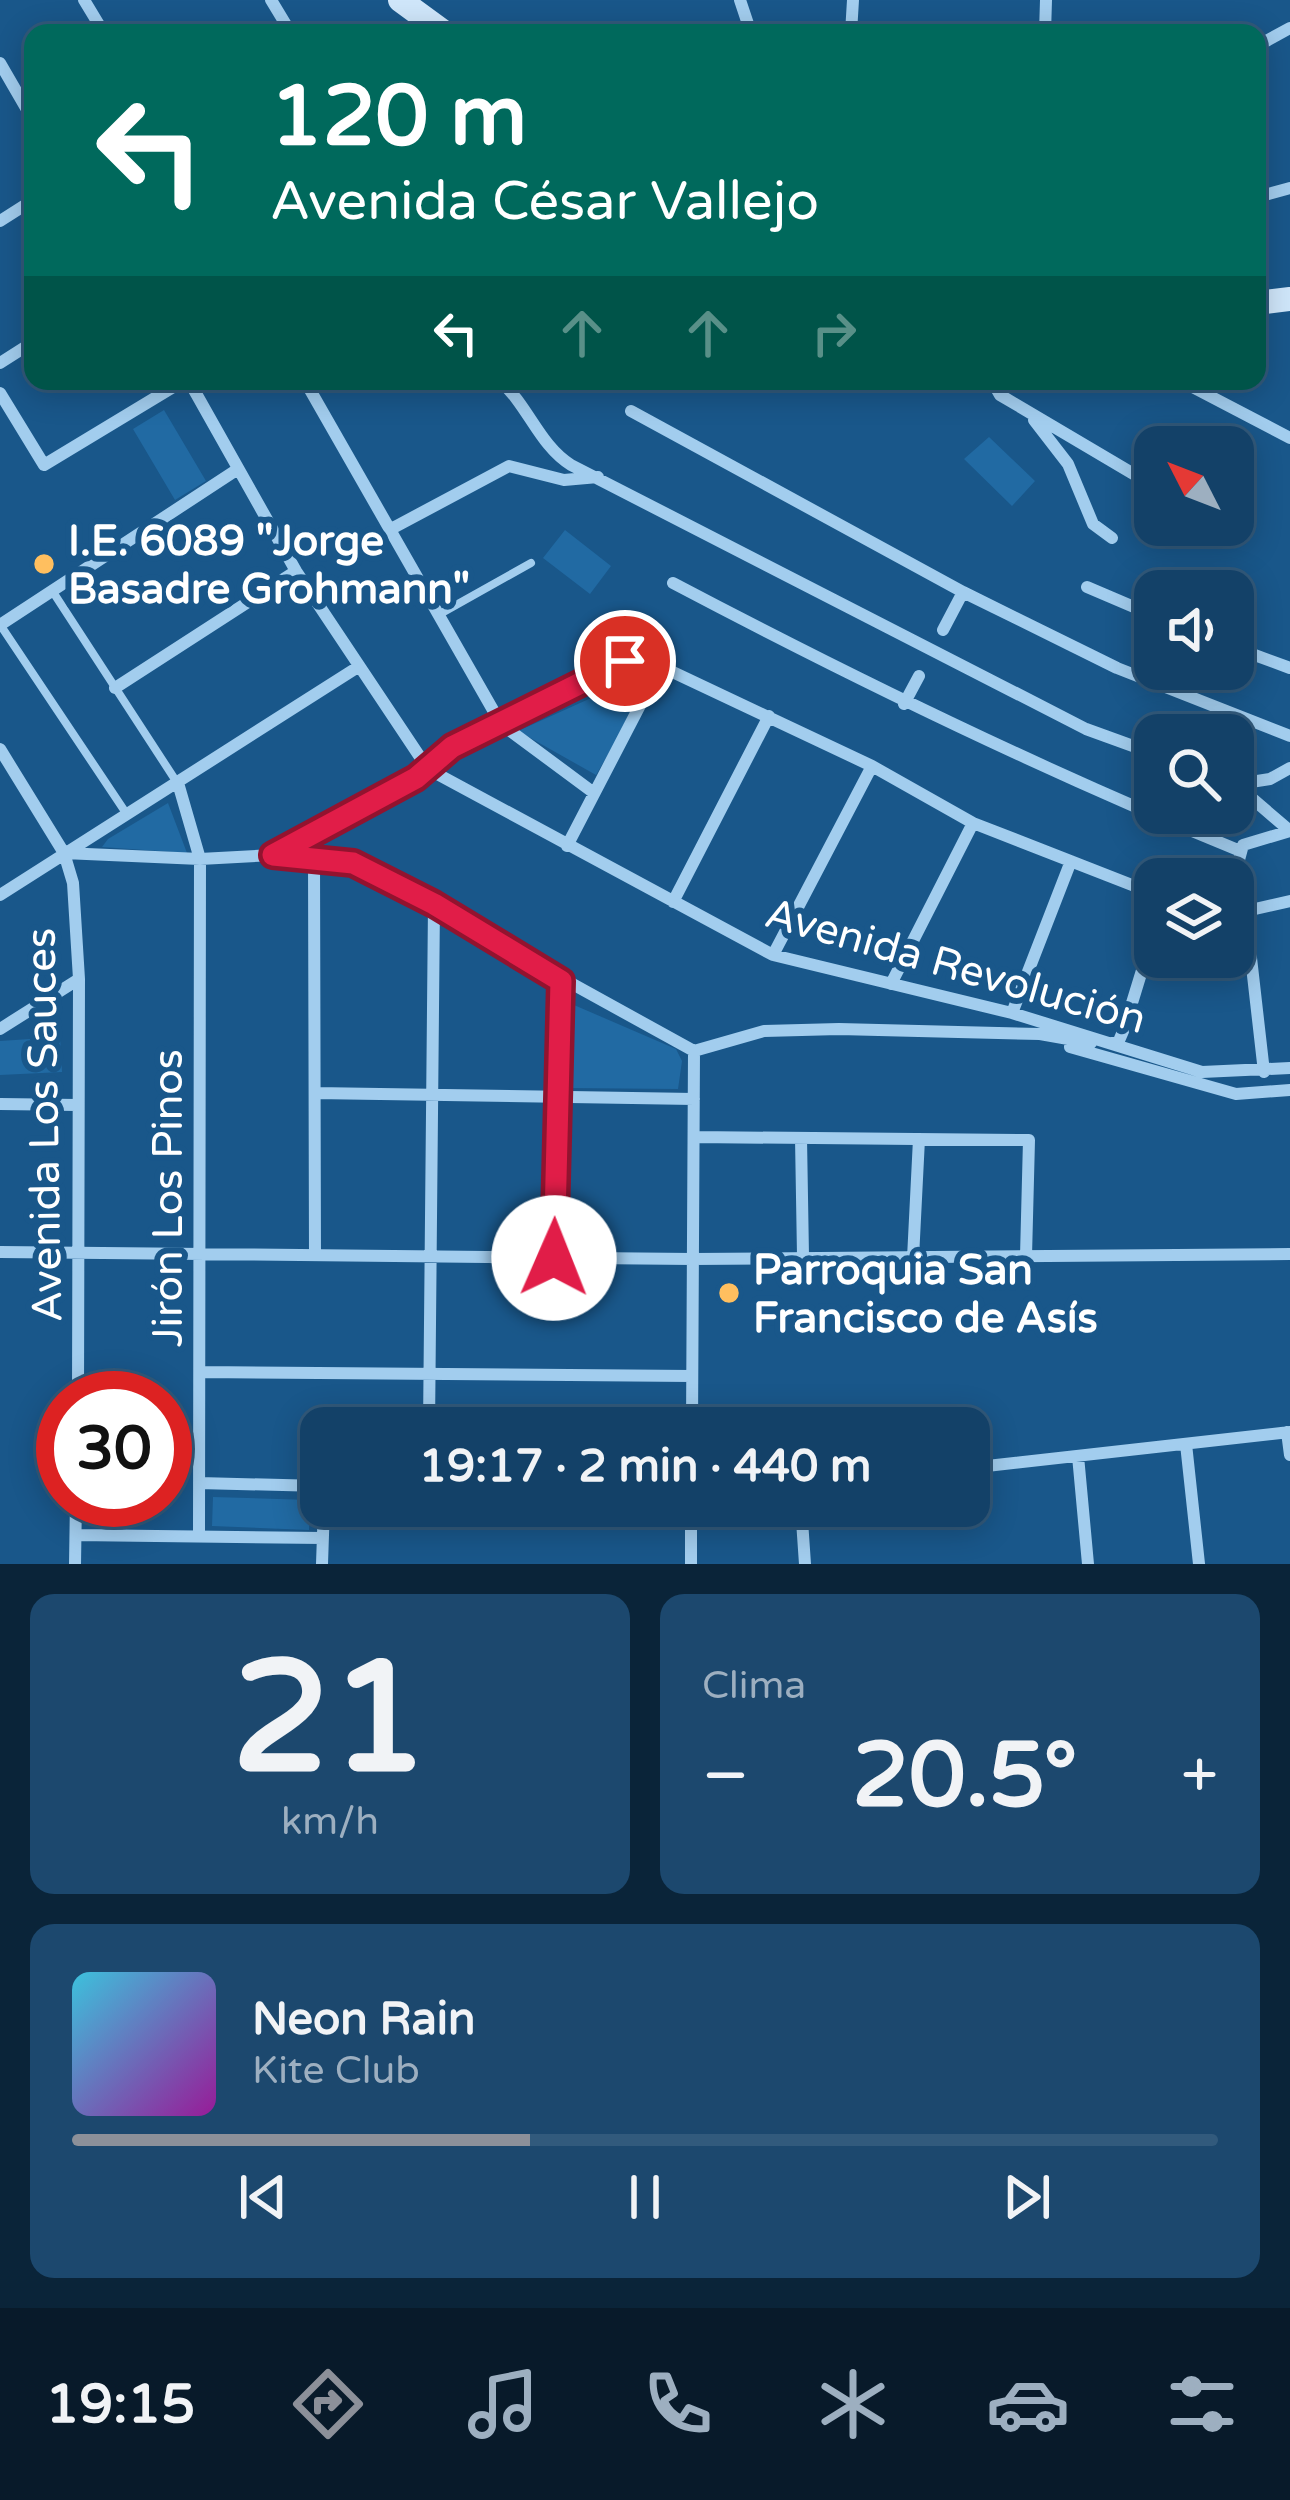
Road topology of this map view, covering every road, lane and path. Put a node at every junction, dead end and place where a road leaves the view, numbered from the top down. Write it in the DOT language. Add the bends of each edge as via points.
graph roads {
  1 [pos="400,0"];
  2 [pos="433,24"];
  3 [pos="2,72"];
  4 [pos="24,106"];
  5 [pos="171,390"];
  6 [pos="191,390"];
  7 [pos="310,390"];
  8 [pos="507,390"];
  9 [pos="998,390"];
  10 [pos="1198,390"];
  11 [pos="0,393"];
  12 [pos="631,411"];
  13 [pos="1030,414"];
  14 [pos="1290,438"];
  15 [pos="238,469"];
  16 [pos="1134,474"];
  17 [pos="599,476"];
  18 [pos="392,529"];
  19 [pos="1112,538"];
  20 [pos="532,562"];
  21 [pos="296,571"];
  22 [pos="673,583"];
  23 [pos="1087,587"];
  24 [pos="53,592"];
  25 [pos="963,592"];
  26 [pos="1134,607"];
  27 [pos="440,614"];
  28 [pos="0,625"];
  29 [pos="943,631"];
  30 [pos="1254,655"];
  31 [pos="662,663"];
  32 [pos="358,667"];
  33 [pos="1290,668"];
  34 [pos="919,676"];
  35 [pos="116,688"];
  36 [pos="904,704"];
  37 [pos="769,716"];
  38 [pos="501,724"];
  39 [pos="1290,736"];
  40 [pos="1134,746"];
  41 [pos="1,754"];
  42 [pos="872,766"];
  43 [pos="1290,768"];
  44 [pos="428,769"];
  45 [pos="1254,781"];
  46 [pos="178,783"];
  47 [pos="594,793"];
  48 [pos="1254,799"];
  49 [pos="126,814"];
  50 [pos="973,823"];
  51 [pos="1290,831"];
  52 [pos="567,846"];
  53 [pos="1238,850"];
  54 [pos="64,853"];
  55 [pos="273,855"];
  56 [pos="314,857"];
  57 [pos="1237,858"];
  58 [pos="200,859"];
  59 [pos="1071,861"];
  60 [pos="1134,886"];
  61 [pos="0,895"];
  62 [pos="1290,901"];
  63 [pos="674,902"];
  64 [pos="434,904"];
  65 [pos="1254,910"];
  66 [pos="773,956"];
  67 [pos="1139,978"];
  68 [pos="1249,978"];
  69 [pos="79,979"];
  70 [pos="561,981"];
  71 [pos="891,984"];
  72 [pos="1012,1013"];
  73 [pos="0,1029"];
  74 [pos="1017,1034"];
  75 [pos="1118,1043"];
  76 [pos="694,1052"];
  77 [pos="1290,1068"];
  78 [pos="1264,1072"];
  79 [pos="1290,1090"];
  80 [pos="315,1093"];
  81 [pos="430,1095"];
  82 [pos="558,1096"];
  83 [pos="694,1099"];
  84 [pos="0,1104"];
  85 [pos="77,1105"];
  86 [pos="694,1137"];
  87 [pos="801,1138"];
  88 [pos="919,1139"];
  89 [pos="0,1252"];
  90 [pos="80,1252"];
  91 [pos="196,1254"];
  92 [pos="1290,1254"];
  93 [pos="315,1255"];
  94 [pos="430,1256"];
  95 [pos="803,1256"];
  96 [pos="1026,1256"];
  97 [pos="554,1258"];
  98 [pos="913,1258"];
  99 [pos="693,1259"];
  100 [pos="78,1371"];
  101 [pos="200,1372"];
  102 [pos="430,1373"];
  103 [pos="692,1376"];
  104 [pos="429,1407"];
  105 [pos="692,1407"];
  106 [pos="1288,1432"];
  107 [pos="1186,1444"];
  108 [pos="1290,1455"];
  109 [pos="1078,1456"];
  110 [pos="990,1466"];
  111 [pos="199,1483"];
  112 [pos="300,1485"];
  113 [pos="76,1527"];
  114 [pos="323,1527"];
  115 [pos="691,1527"];
  116 [pos="802,1527"];
  117 [pos="76,1535"];
  118 [pos="199,1536"];
  119 [pos="323,1538"];
  120 [pos="74,1564"];
  121 [pos="322,1564"];
  122 [pos="691,1564"];
  123 [pos="805,1564"];
  124 [pos="1089,1564"];
  125 [pos="1199,1564"];
  1 -- 2 [label="street"];
  3 -- 4 [label="street"];
  5 -- 11 [label="street" via="44,465"];
  6 -- 15 [label="street"];
  7 -- 18 [label="street"];
  8 -- 17 [label="street" via="559,457"];
  9 -- 13 [label="street"];
  10 -- 14 [label="street"];
  12 -- 25 [label="street"];
  13 -- 16 [label="street"];
  13 -- 19 [label="street" via="1068,464 1094,524"];
  15 -- 21 [label="street"];
  15 -- 24 [label="street"];
  17 -- 18 [label="street" via="564,480 509,466"];
  17 -- 40 [label="street" via="1086,729"];
  18 -- 27 [label="street"];
  20 -- 27 [label="lane"];
  21 -- 32 [label="street"];
  21 -- 35 [label="street"];
  22 -- 36 [label="street"];
  23 -- 26 [label="street"];
  24 -- 28 [label="street"];
  24 -- 35 [label="lane"];
  25 -- 29 [label="street"];
  25 -- 39 [label="street" via="1115,667"];
  27 -- 38 [label="street"];
  28 -- 49 [label="lane"];
  30 -- 33 [label="street"];
  31 -- 37 [label="street"];
  31 -- 38 [label="street" via="625,661"];
  31 -- 47 [label="street"];
  32 -- 44 [label="street"];
  32 -- 46 [label="street"];
  34 -- 36 [label="street"];
  35 -- 46 [label="lane"];
  36 -- 53 [label="street"];
  37 -- 42 [label="street"];
  37 -- 63 [label="street"];
  38 -- 44 [label="street" via="452,747"];
  38 -- 47 [label="street"];
  41 -- 54 [label="street"];
  42 -- 50 [label="street"];
  42 -- 66 [label="street"];
  43 -- 45 [label="street"];
  44 -- 52 [label="street, Avenida Revolución"];
  44 -- 55 [label="street"];
  46 -- 49 [label="street"];
  46 -- 58 [label="street, Jirón Los Pinos"];
  47 -- 52 [label="street"];
  48 -- 51 [label="street"];
  49 -- 54 [label="street"];
  50 -- 59 [label="street"];
  50 -- 71 [label="street"];
  51 -- 53 [label="street"];
  52 -- 63 [label="street, Avenida Revolución"];
  53 -- 57 [label="street"];
  54 -- 58 [label="street"];
  54 -- 61 [label="street"];
  54 -- 69 [label="street, Avenida Los Sauces"];
  55 -- 56 [label="street"];
  55 -- 58 [label="street"];
  56 -- 64 [label="street" via="353,863"];
  56 -- 80 [label="street"];
  58 -- 91 [label="street, Jirón Los Pinos"];
  59 -- 60 [label="street"];
  59 -- 72 [label="street"];
  62 -- 65 [label="street"];
  63 -- 66 [label="street, Avenida Revolución"];
  64 -- 70 [label="street"];
  64 -- 81 [label="street"];
  66 -- 71 [label="street, Avenida Revolución"];
  67 -- 75 [label="street"];
  68 -- 78 [label="street"];
  69 -- 73 [label="street"];
  69 -- 85 [label="street, Avenida Los Sauces"];
  70 -- 76 [label="street"];
  70 -- 82 [label="street"];
  71 -- 72 [label="street, Avenida Revolución"];
  72 -- 75 [label="street, Avenida Revolución"];
  74 -- 75 [label="street"];
  74 -- 76 [label="street" via="764,1031"];
  74 -- 79 [label="street" via="1236,1094"];
  75 -- 78 [label="street, Avenida Revolución" via="1202,1072"];
  76 -- 83 [label="street"];
  77 -- 78 [label="street, Avenida Revolución"];
  80 -- 81 [label="street"];
  80 -- 93 [label="street"];
  81 -- 82 [label="street"];
  81 -- 94 [label="street"];
  82 -- 83 [label="street"];
  82 -- 97 [label="street"];
  83 -- 86 [label="street"];
  84 -- 85 [label="street"];
  85 -- 90 [label="street, Avenida Los Sauces"];
  86 -- 87 [label="street"];
  86 -- 99 [label="street"];
  87 -- 88 [label="street"];
  87 -- 95 [label="street"];
  88 -- 96 [label="street" via="1029,1140"];
  88 -- 98 [label="street"];
  89 -- 90 [label="street"];
  90 -- 91 [label="street"];
  90 -- 100 [label="street, Avenida Los Sauces"];
  91 -- 93 [label="street"];
  91 -- 101 [label="street, Jirón Los Pinos"];
  92 -- 96 [label="street"];
  93 -- 94 [label="street"];
  94 -- 97 [label="street"];
  94 -- 102 [label="street"];
  95 -- 98 [label="street"];
  95 -- 99 [label="street"];
  96 -- 98 [label="street"];
  97 -- 99 [label="street"];
  99 -- 103 [label="street"];
  101 -- 102 [label="street"];
  101 -- 111 [label="street, Jirón Los Pinos"];
  102 -- 103 [label="street"];
  102 -- 104 [label="street"];
  103 -- 105 [label="street"];
  106 -- 107 [label="street"];
  106 -- 108 [label="street"];
  107 -- 109 [label="street"];
  107 -- 125 [label="street"];
  109 -- 110 [label="street"];
  109 -- 124 [label="street"];
  111 -- 112 [label="street"];
  111 -- 118 [label="street, Jirón Los Pinos"];
  113 -- 117 [label="street"];
  114 -- 119 [label="street"];
  115 -- 122 [label="street"];
  116 -- 123 [label="street"];
  117 -- 118 [label="street"];
  117 -- 120 [label="street"];
  118 -- 119 [label="street"];
  119 -- 121 [label="street"];
}
